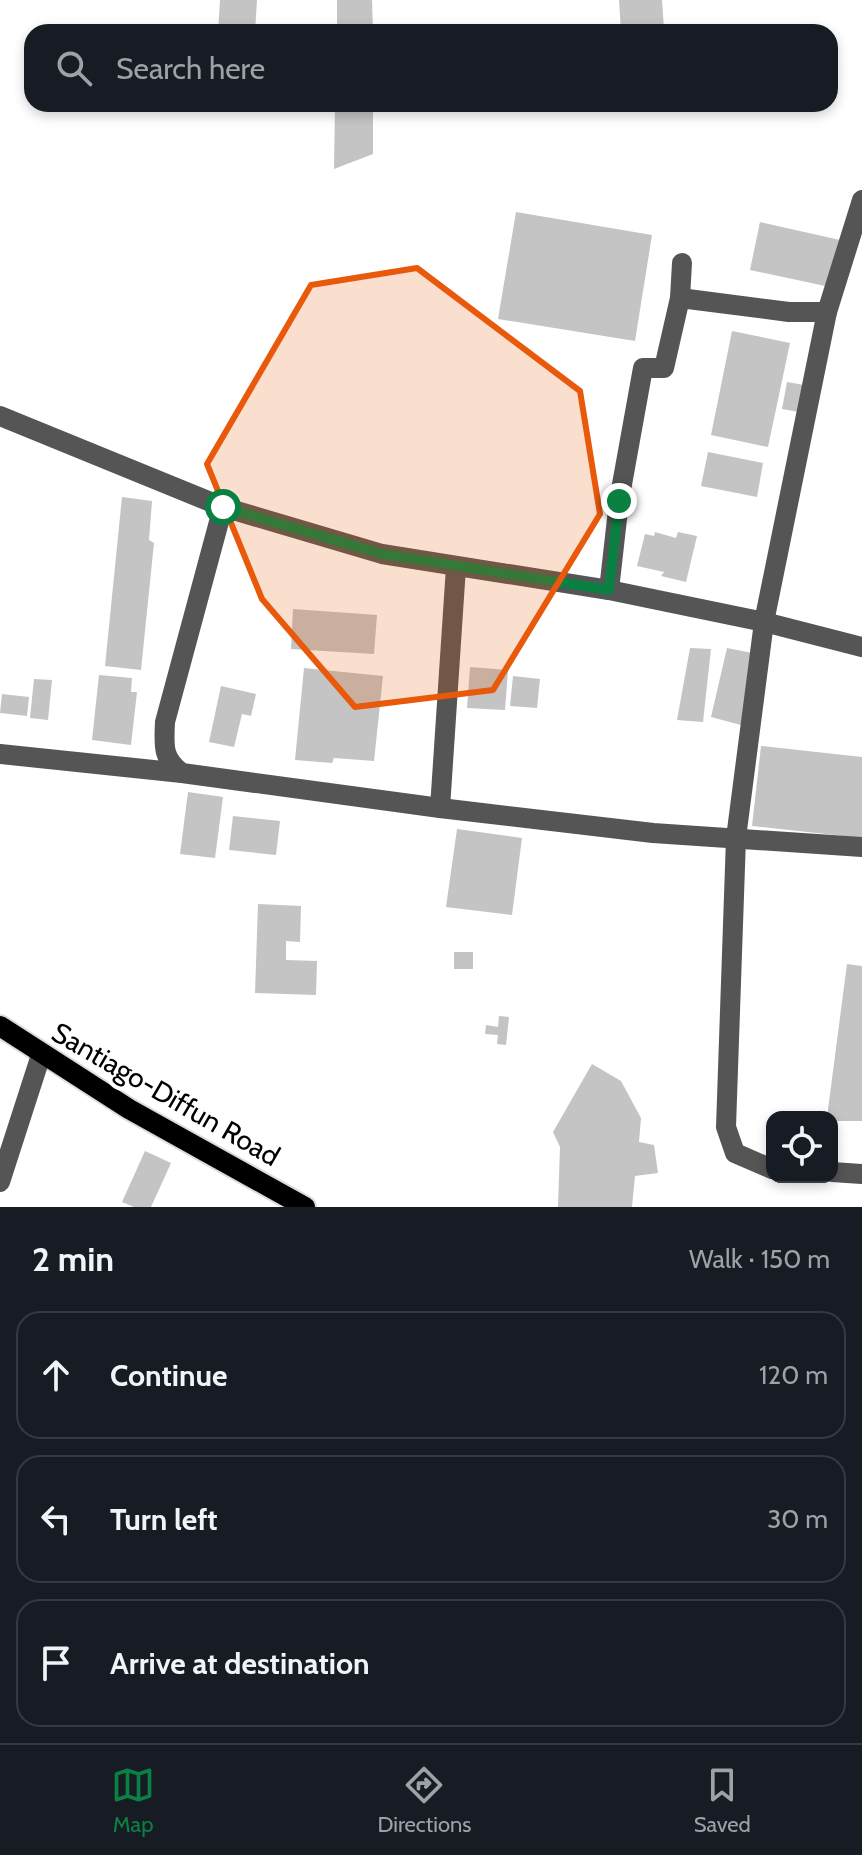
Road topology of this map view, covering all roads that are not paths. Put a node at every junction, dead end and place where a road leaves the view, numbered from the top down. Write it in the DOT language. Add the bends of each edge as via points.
graph roads {
  1 [pos="862,200"];
  2 [pos="682,263"];
  3 [pos="680,298"];
  4 [pos="827,312"];
  5 [pos="0,416"];
  6 [pos="223,507"];
  7 [pos="456,567"];
  8 [pos="609,590"];
  9 [pos="764,622"];
  10 [pos="862,647"];
  11 [pos="0,754"];
  12 [pos="182,773"];
  13 [pos="440,808"];
  14 [pos="736,838"];
  15 [pos="862,847"];
  16 [pos="0,1026"];
  17 [pos="41,1055"];
  18 [pos="766,1166"];
  19 [pos="838,1172"];
  20 [pos="862,1174"];
  21 [pos="0,1182"];
  22 [pos="305,1207"];
  1 -- 4 [label="street"];
  2 -- 3 [label="street"];
  3 -- 4 [label="street"];
  3 -- 8 [label="street" via="664,368 643,368"];
  4 -- 9 [label="street"];
  5 -- 6 [label="street"];
  6 -- 7 [label="street" via="382,554"];
  6 -- 12 [label="street" via="165,722 169,763"];
  7 -- 8 [label="street"];
  7 -- 13 [label="street"];
  8 -- 9 [label="street"];
  9 -- 10 [label="street"];
  9 -- 14 [label="street"];
  11 -- 12 [label="street"];
  12 -- 13 [label="street"];
  13 -- 14 [label="street"];
  14 -- 15 [label="street"];
  14 -- 18 [label="street" via="726,1127 735,1153"];
  16 -- 17 [label="main road, Santiago-Diffun Road"];
  17 -- 21 [label="street"];
  17 -- 22 [label="main road, Santiago-Diffun Road"];
  19 -- 20 [label="street"];
}
